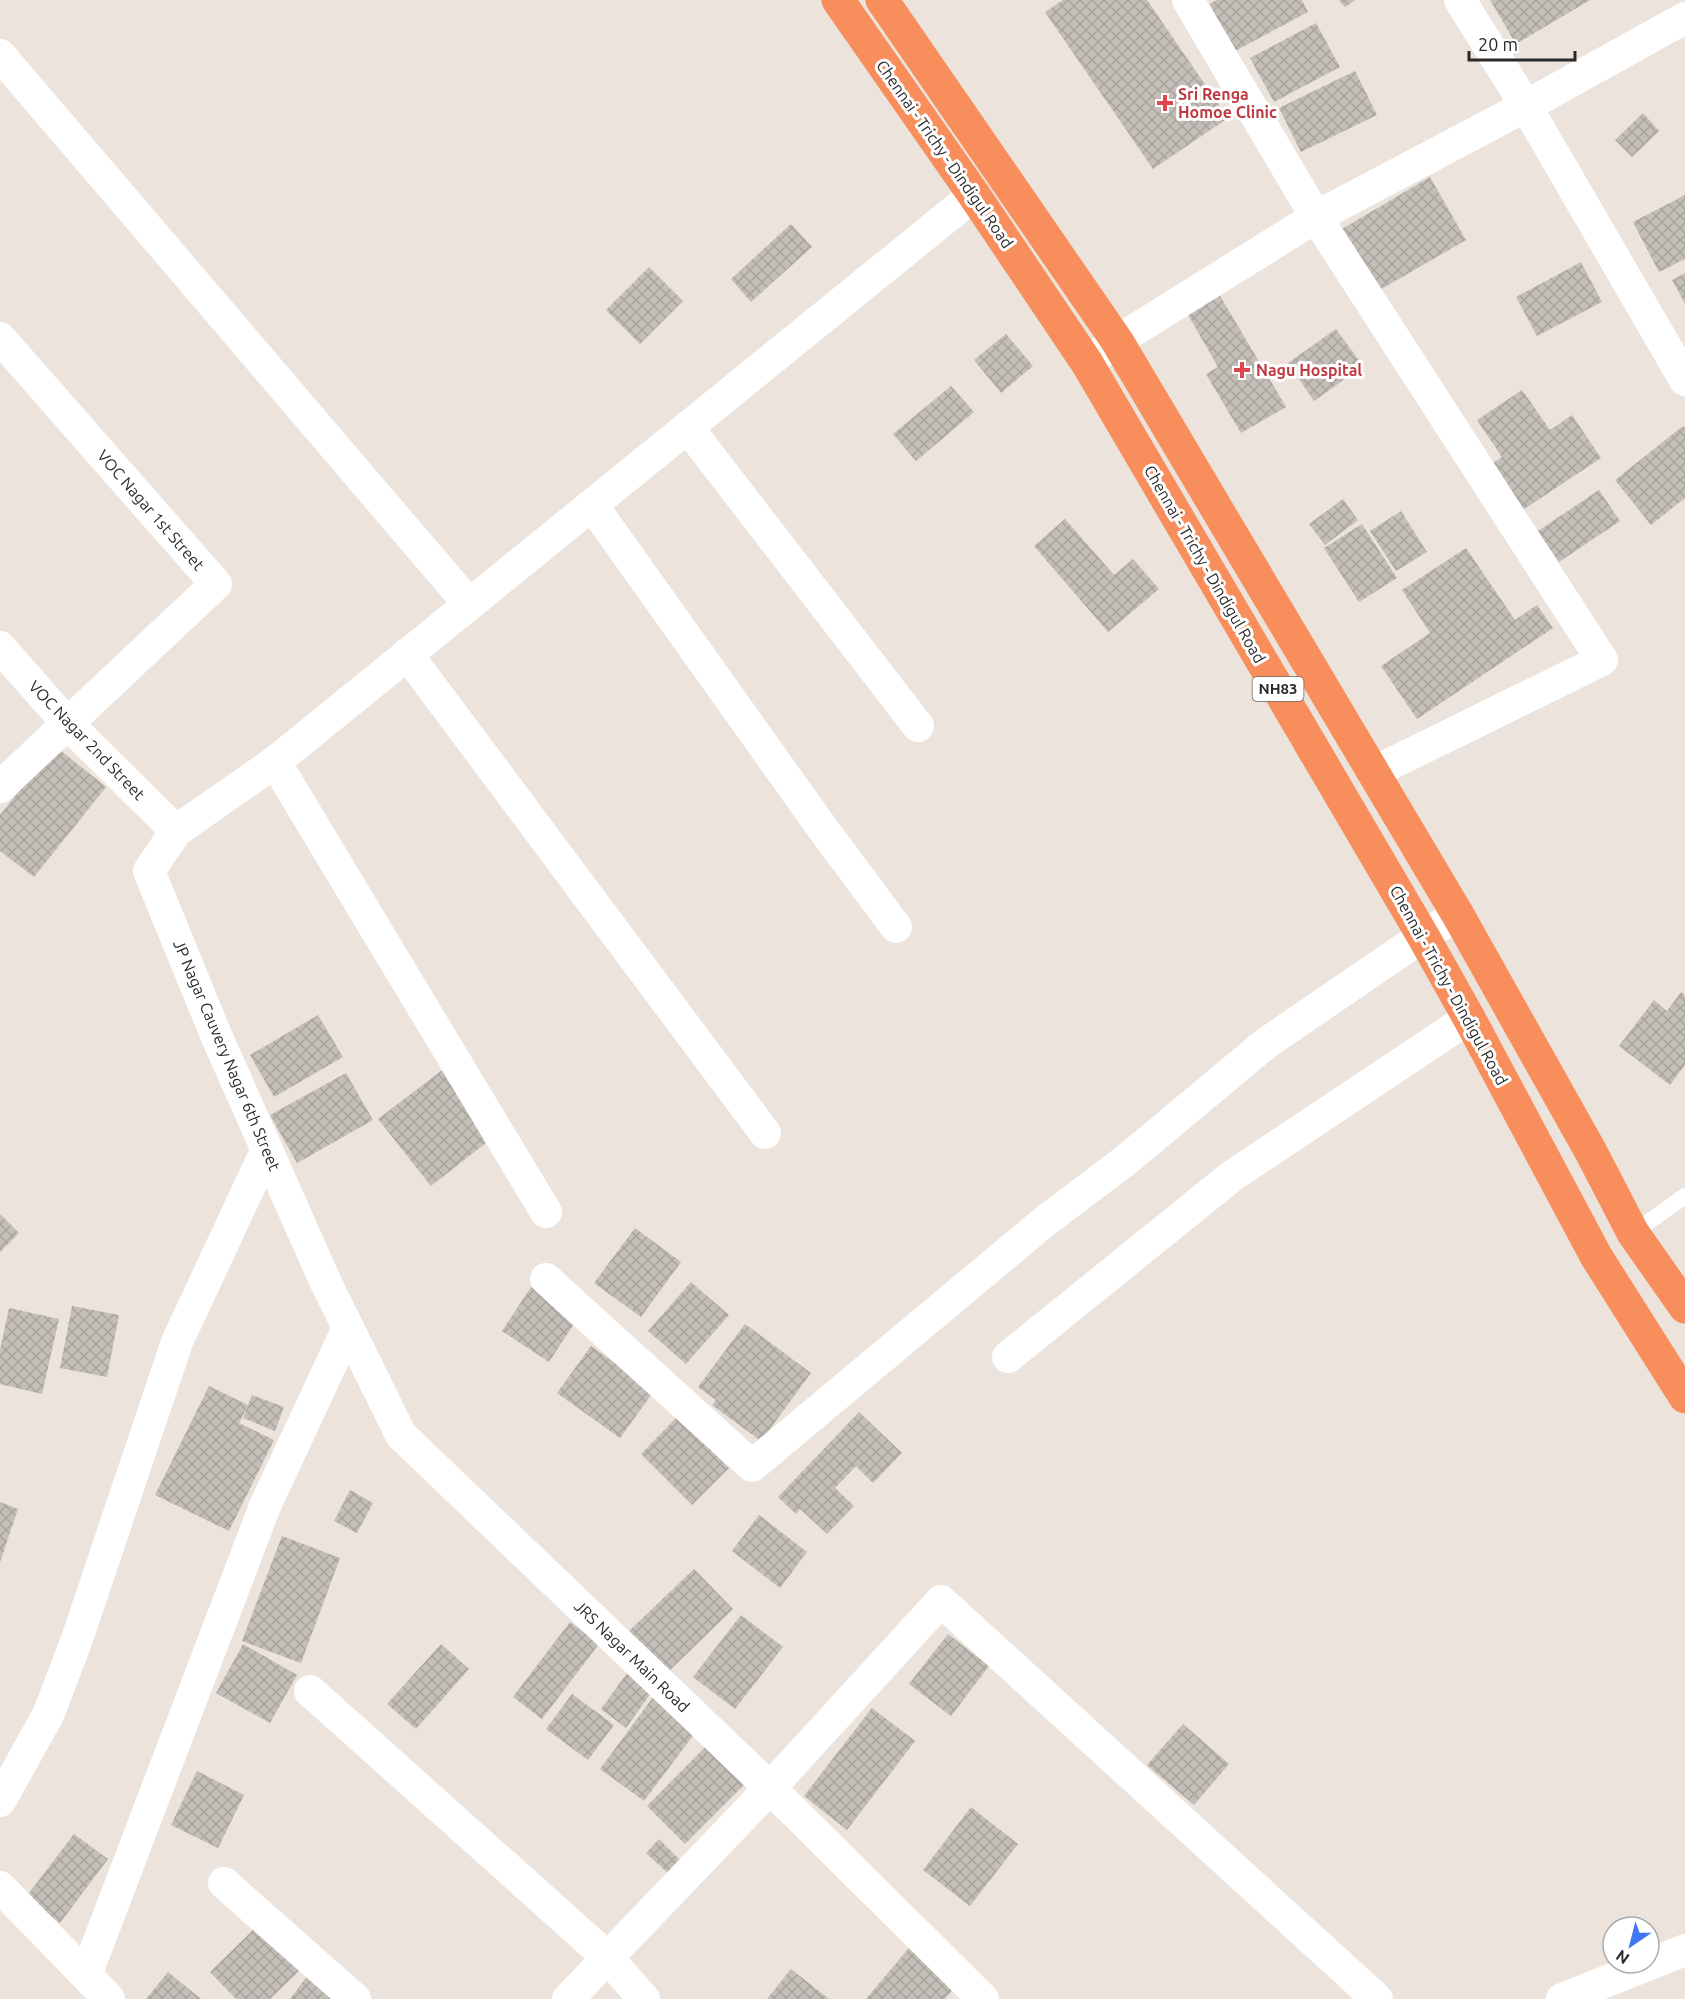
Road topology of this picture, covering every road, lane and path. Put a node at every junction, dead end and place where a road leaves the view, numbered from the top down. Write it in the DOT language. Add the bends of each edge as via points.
graph roads {
  1 [pos="838,0"];
  2 [pos="882,0"];
  3 [pos="1188,0"];
  4 [pos="1460,0"];
  5 [pos="1685,18"];
  6 [pos="0,55"];
  7 [pos="1526,106"];
  8 [pos="974,195"];
  9 [pos="1316,217"];
  10 [pos="0,338"];
  11 [pos="1117,341"];
  12 [pos="1087,363"];
  13 [pos="1685,380"];
  14 [pos="688,428"];
  15 [pos="592,505"];
  16 [pos="469,604"];
  17 [pos="0,647"];
  18 [pos="407,654"];
  19 [pos="67,723"];
  20 [pos="918,726"];
  21 [pos="275,762"];
  22 [pos="1374,772"];
  23 [pos="0,787"];
  24 [pos="176,831"];
  25 [pos="1458,915"];
  26 [pos="896,927"];
  27 [pos="1423,936"];
  28 [pos="1469,1018"];
  29 [pos="765,1133"];
  30 [pos="267,1149"];
  31 [pos="1685,1196"];
  32 [pos="546,1212"];
  33 [pos="1633,1233"];
  34 [pos="546,1279"];
  35 [pos="326,1282"];
  36 [pos="1685,1307"];
  37 [pos="348,1328"];
  38 [pos="1008,1357"];
  39 [pos="1685,1397"];
  40 [pos="310,1691"];
  41 [pos="770,1788"];
  42 [pos="0,1801"];
  43 [pos="224,1883"];
  44 [pos="0,1887"];
  45 [pos="1685,1950"];
  46 [pos="608,1958"];
  47 [pos="86,1975"];
  48 [pos="109,1999"];
  49 [pos="356,1999"];
  50 [pos="568,1999"];
  51 [pos="644,1999"];
  52 [pos="983,1999"];
  53 [pos="1377,1999"];
  54 [pos="1562,1999"];
  1 -- 8 [label="highway, Chennai - Trichy - Dindigul Road / NH83"];
  2 -- 11 [label="highway, NH83"];
  3 -- 9 [label="street"];
  4 -- 7 [label="street"];
  5 -- 7 [label="street"];
  6 -- 16 [label="street"];
  7 -- 9 [label="street"];
  7 -- 13 [label="street"];
  8 -- 12 [label="highway, Chennai - Trichy - Dindigul Road / NH83"];
  8 -- 14 [label="street"];
  9 -- 11 [label="street"];
  9 -- 22 [label="street" via="1602,660"];
  10 -- 19 [label="street, VOC Nagar 1st Street" via="216,584"];
  11 -- 12 [label="street"];
  11 -- 22 [label="highway, NH83"];
  12 -- 27 [label="highway, Chennai - Trichy - Dindigul Road / NH83"];
  14 -- 15 [label="street"];
  14 -- 20 [label="street"];
  15 -- 16 [label="street"];
  15 -- 26 [label="street"];
  16 -- 18 [label="street"];
  17 -- 19 [label="street, VOC Nagar 2nd Street"];
  18 -- 21 [label="street"];
  18 -- 29 [label="street"];
  19 -- 23 [label="street"];
  19 -- 24 [label="street, VOC Nagar 2nd Street"];
  21 -- 24 [label="street"];
  21 -- 32 [label="street"];
  22 -- 25 [label="highway, NH83"];
  24 -- 30 [label="street, JP Nagar Cauvery Nagar 6th Street" via="149,871"];
  25 -- 27 [label="street"];
  25 -- 33 [label="highway, NH83"];
  27 -- 28 [label="highway, Chennai - Trichy - Dindigul Road / NH83"];
  27 -- 34 [label="street" via="1264,1044 752,1466"];
  28 -- 38 [label="street" via="1232,1176"];
  28 -- 39 [label="highway, Chennai - Trichy - Dindigul Road / NH83" via="1596,1256"];
  30 -- 35 [label="street, JP Nagar Cauvery Nagar 6th Street"];
  30 -- 42 [label="street" via="177,1342 48,1715"];
  31 -- 33 [label="lane"];
  33 -- 36 [label="highway, NH83"];
  35 -- 37 [label="street, JRS Nagar Main Road"];
  37 -- 41 [label="street, JRS Nagar Main Road" via="401,1435"];
  37 -- 47 [label="street" via="265,1506"];
  40 -- 46 [label="street"];
  41 -- 46 [label="street"];
  41 -- 52 [label="street, JRS Nagar Main Road"];
  41 -- 53 [label="street" via="942,1600"];
  43 -- 49 [label="street"];
  44 -- 47 [label="street"];
  45 -- 54 [label="street"];
  46 -- 50 [label="street"];
  46 -- 51 [label="street"];
  47 -- 48 [label="street"];
}
